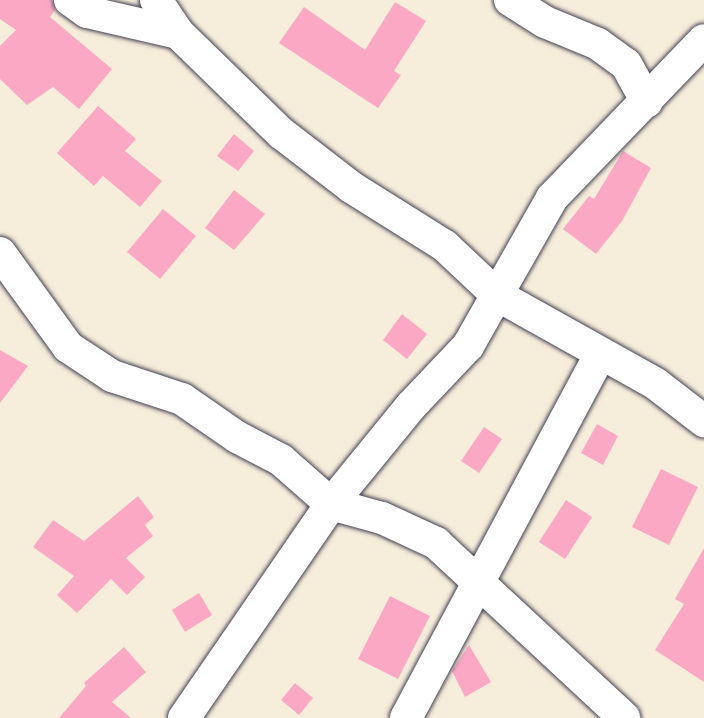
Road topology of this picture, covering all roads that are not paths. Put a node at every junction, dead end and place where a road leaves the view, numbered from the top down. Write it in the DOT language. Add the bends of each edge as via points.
graph roads {
  1 [pos="70,0"];
  2 [pos="156,0"];
  3 [pos="510,0"];
  4 [pos="178,33"];
  5 [pos="704,40"];
  6 [pos="647,102"];
  7 [pos="0,253"];
  8 [pos="497,295"];
  9 [pos="600,354"];
  10 [pos="704,422"];
  11 [pos="331,504"];
  12 [pos="482,581"];
  13 [pos="184,718"];
  14 [pos="406,718"];
  15 [pos="624,718"];
  1 -- 4 [label="street" via="87,12"];
  2 -- 4 [label="street"];
  3 -- 6 [label="street" via="545,22 598,44 626,64"];
  4 -- 8 [label="street" via="281,133 351,187 446,246"];
  5 -- 6 [label="street"];
  6 -- 8 [label="street" via="552,198"];
  7 -- 11 [label="street" via="68,347 112,376 182,400 281,460"];
  8 -- 9 [label="street"];
  8 -- 11 [label="street" via="468,346 411,406"];
  9 -- 10 [label="street" via="656,384"];
  9 -- 12 [label="street"];
  11 -- 12 [label="street" via="382,518 436,543"];
  11 -- 13 [label="street"];
  12 -- 14 [label="street"];
  12 -- 15 [label="street" via="538,640"];
}
